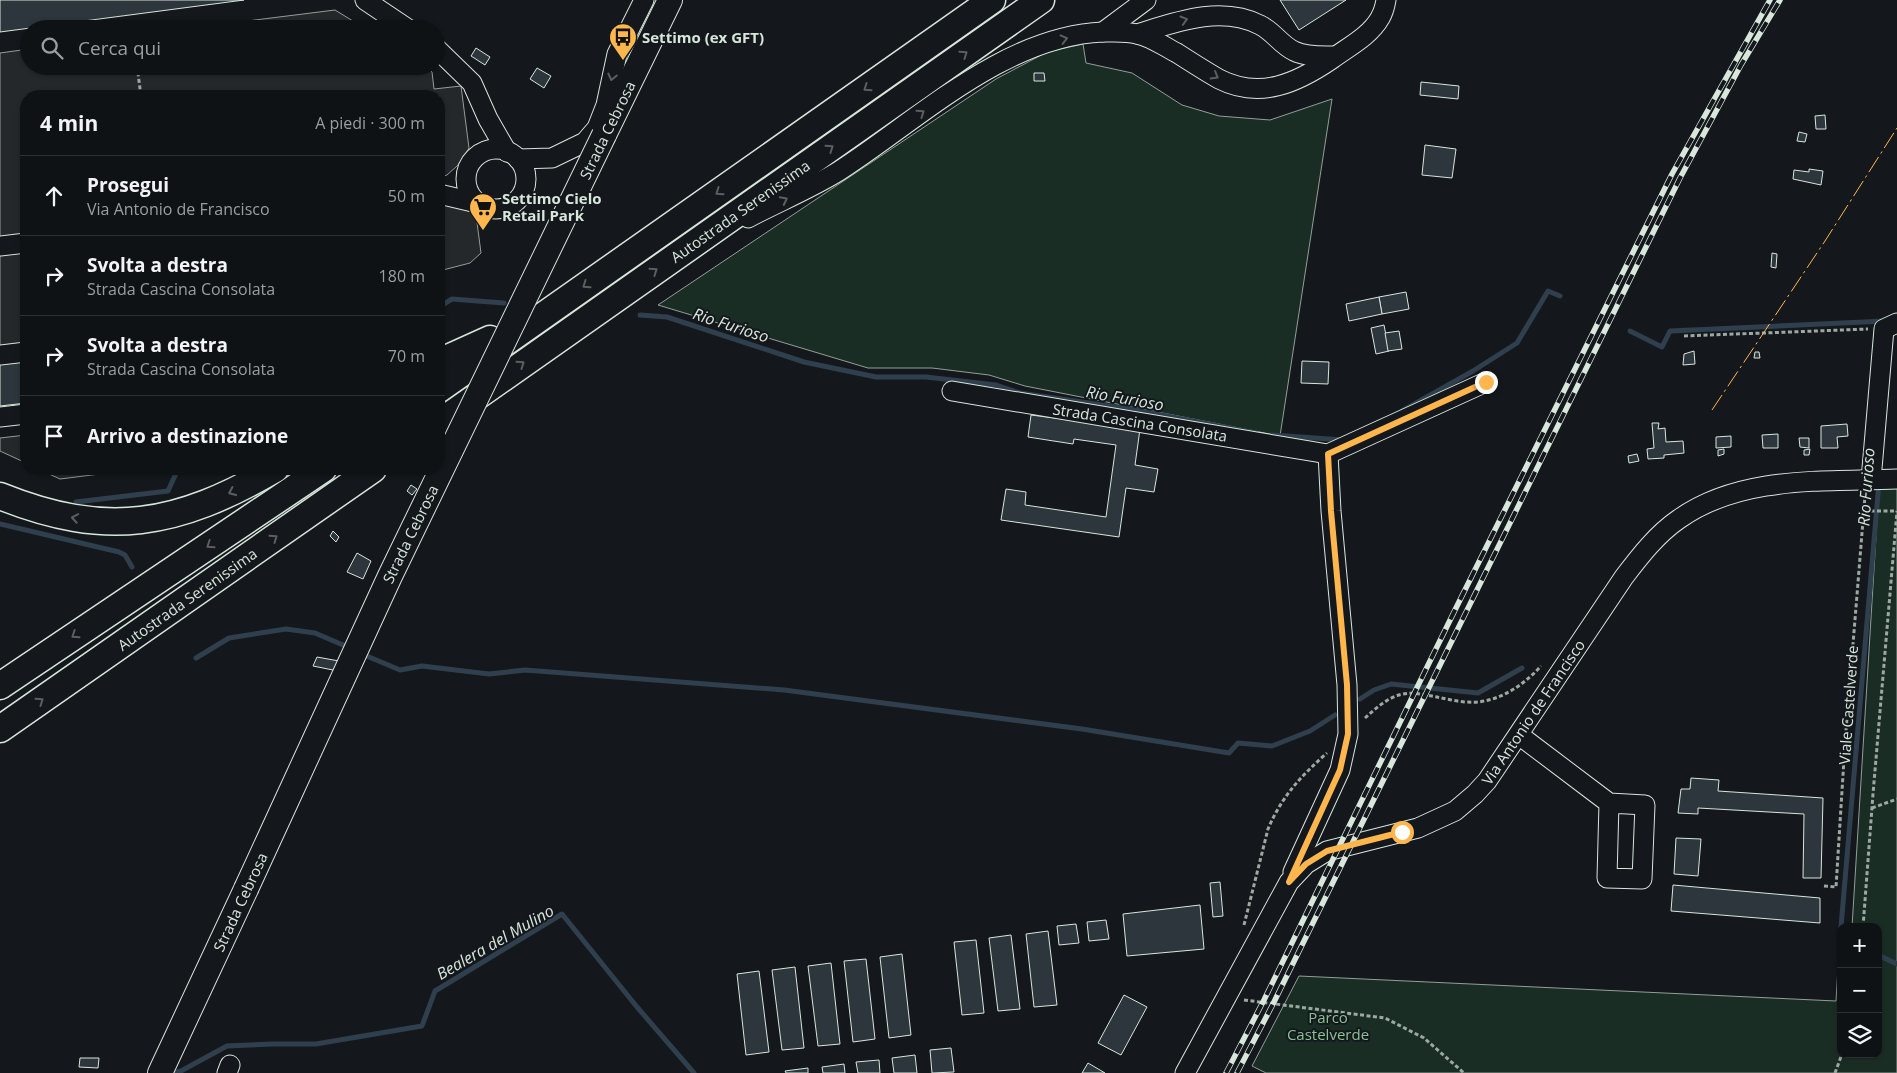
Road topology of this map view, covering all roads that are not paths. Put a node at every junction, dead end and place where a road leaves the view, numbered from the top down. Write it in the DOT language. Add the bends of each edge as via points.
graph roads {
  1 [pos="365,0"];
  2 [pos="644,0"];
  3 [pos="670,0"];
  4 [pos="992,0"];
  5 [pos="1041,0"];
  6 [pos="1146,0"];
  7 [pos="1386,0"];
  8 [pos="395,20"];
  9 [pos="1103,32"];
  10 [pos="1137,34"];
  11 [pos="1335,56"];
  12 [pos="445,57"];
  13 [pos="488,119"];
  14 [pos="481,153"];
  15 [pos="513,155"];
  16 [pos="468,169"];
  17 [pos="445,184"];
  18 [pos="445,195"];
  19 [pos="477,203"];
  20 [pos="20,244"];
  21 [pos="0,246"];
  22 [pos="678,254"];
  23 [pos="545,314"];
  24 [pos="1890,326"];
  25 [pos="20,353"];
  26 [pos="0,355"];
  27 [pos="445,359"];
  28 [pos="1486,382"];
  29 [pos="445,385"];
  30 [pos="952,391"];
  31 [pos="20,415"];
  32 [pos="0,417"];
  33 [pos="445,419"];
  34 [pos="1328,454"];
  35 [pos="445,463"];
  36 [pos="263,475"];
  37 [pos="314,475"];
  38 [pos="364,475"];
  39 [pos="439,475"];
  40 [pos="1897,479"];
  41 [pos="1871,480"];
  42 [pos="0,496"];
  43 [pos="0,686"];
  44 [pos="0,729"];
  45 [pos="1519,735"];
  46 [pos="1609,803"];
  47 [pos="1289,882"];
  48 [pos="160,1073"];
  49 [pos="1185,1073"];
  1 -- 8 [label="street"];
  2 -- 15 [label="street, one-way" via="618,54 597,128 586,142 552,158"];
  3 -- 35 [label="main road, Strada Cebrosa, bridge"];
  4 -- 23 [label="highway, Autostrada Serenissima, one-way"];
  22 -- 5 [label="highway, Autostrada Serenissima, one-way"];
  6 -- 9 [label="street"];
  7 -- 11 [label="street" via="1380,18 1368,33"];
  9 -- 10 [label="street"];
  22 -- 9 [label="street, one-way" via="838,172 960,85 989,69 1048,42"];
  10 -- 11 [label="street, one-way" via="1192,18 1220,16 1246,19 1262,26 1294,51"];
  10 -- 11 [label="street, one-way" via="1169,48 1220,79 1243,87 1264,89 1289,83 1310,74"];
  12 -- 13 [label="street" via="472,83"];
  13 -- 14 [label="street"];
  13 -- 15 [label="street"];
  14 -- 15 [label="street" via="495,149"];
  14 -- 16 [label="street"];
  15 -- 19 [label="street" via="523,165 526,175 526,185 516,202 497,210"];
  16 -- 17 [label="street"];
  16 -- 19 [label="street" via="466,186"];
  18 -- 19 [label="street"];
  20 -- 21 [label="street"];
  33 -- 22 [label="highway, Autostrada Serenissima, one-way"];
  23 -- 27 [label="highway"];
  23 -- 29 [label="highway, Autostrada Serenissima"];
  24 -- 41 [label="street"];
  25 -- 26 [label="street"];
  28 -- 34 [label="street"];
  30 -- 34 [label="street, Strada Cascina Consolata"];
  31 -- 32 [label="street"];
  34 -- 47 [label="street" via="1348,734 1340,770"];
  36 -- 42 [label="highway, one-way" via="187,510 124,522 87,521 62,516"];
  37 -- 43 [label="highway, Autostrada Serenissima, one-way"];
  44 -- 38 [label="highway, Autostrada Serenissima, one-way"];
  39 -- 48 [label="main road, Strada Cebrosa, bridge"];
  40 -- 41 [label="street, Via Antonio de Francisco"];
  41 -- 45 [label="street, Via Antonio de Francisco" via="1746,489 1714,499 1678,520 1642,554 1624,577"];
  45 -- 46 [label="street"];
  45 -- 47 [label="street, Via Antonio de Francisco" via="1487,781 1454,812 1418,828 1327,851 1306,864"];
  47 -- 49 [label="street, Via Antonio de Francisco"];
}
